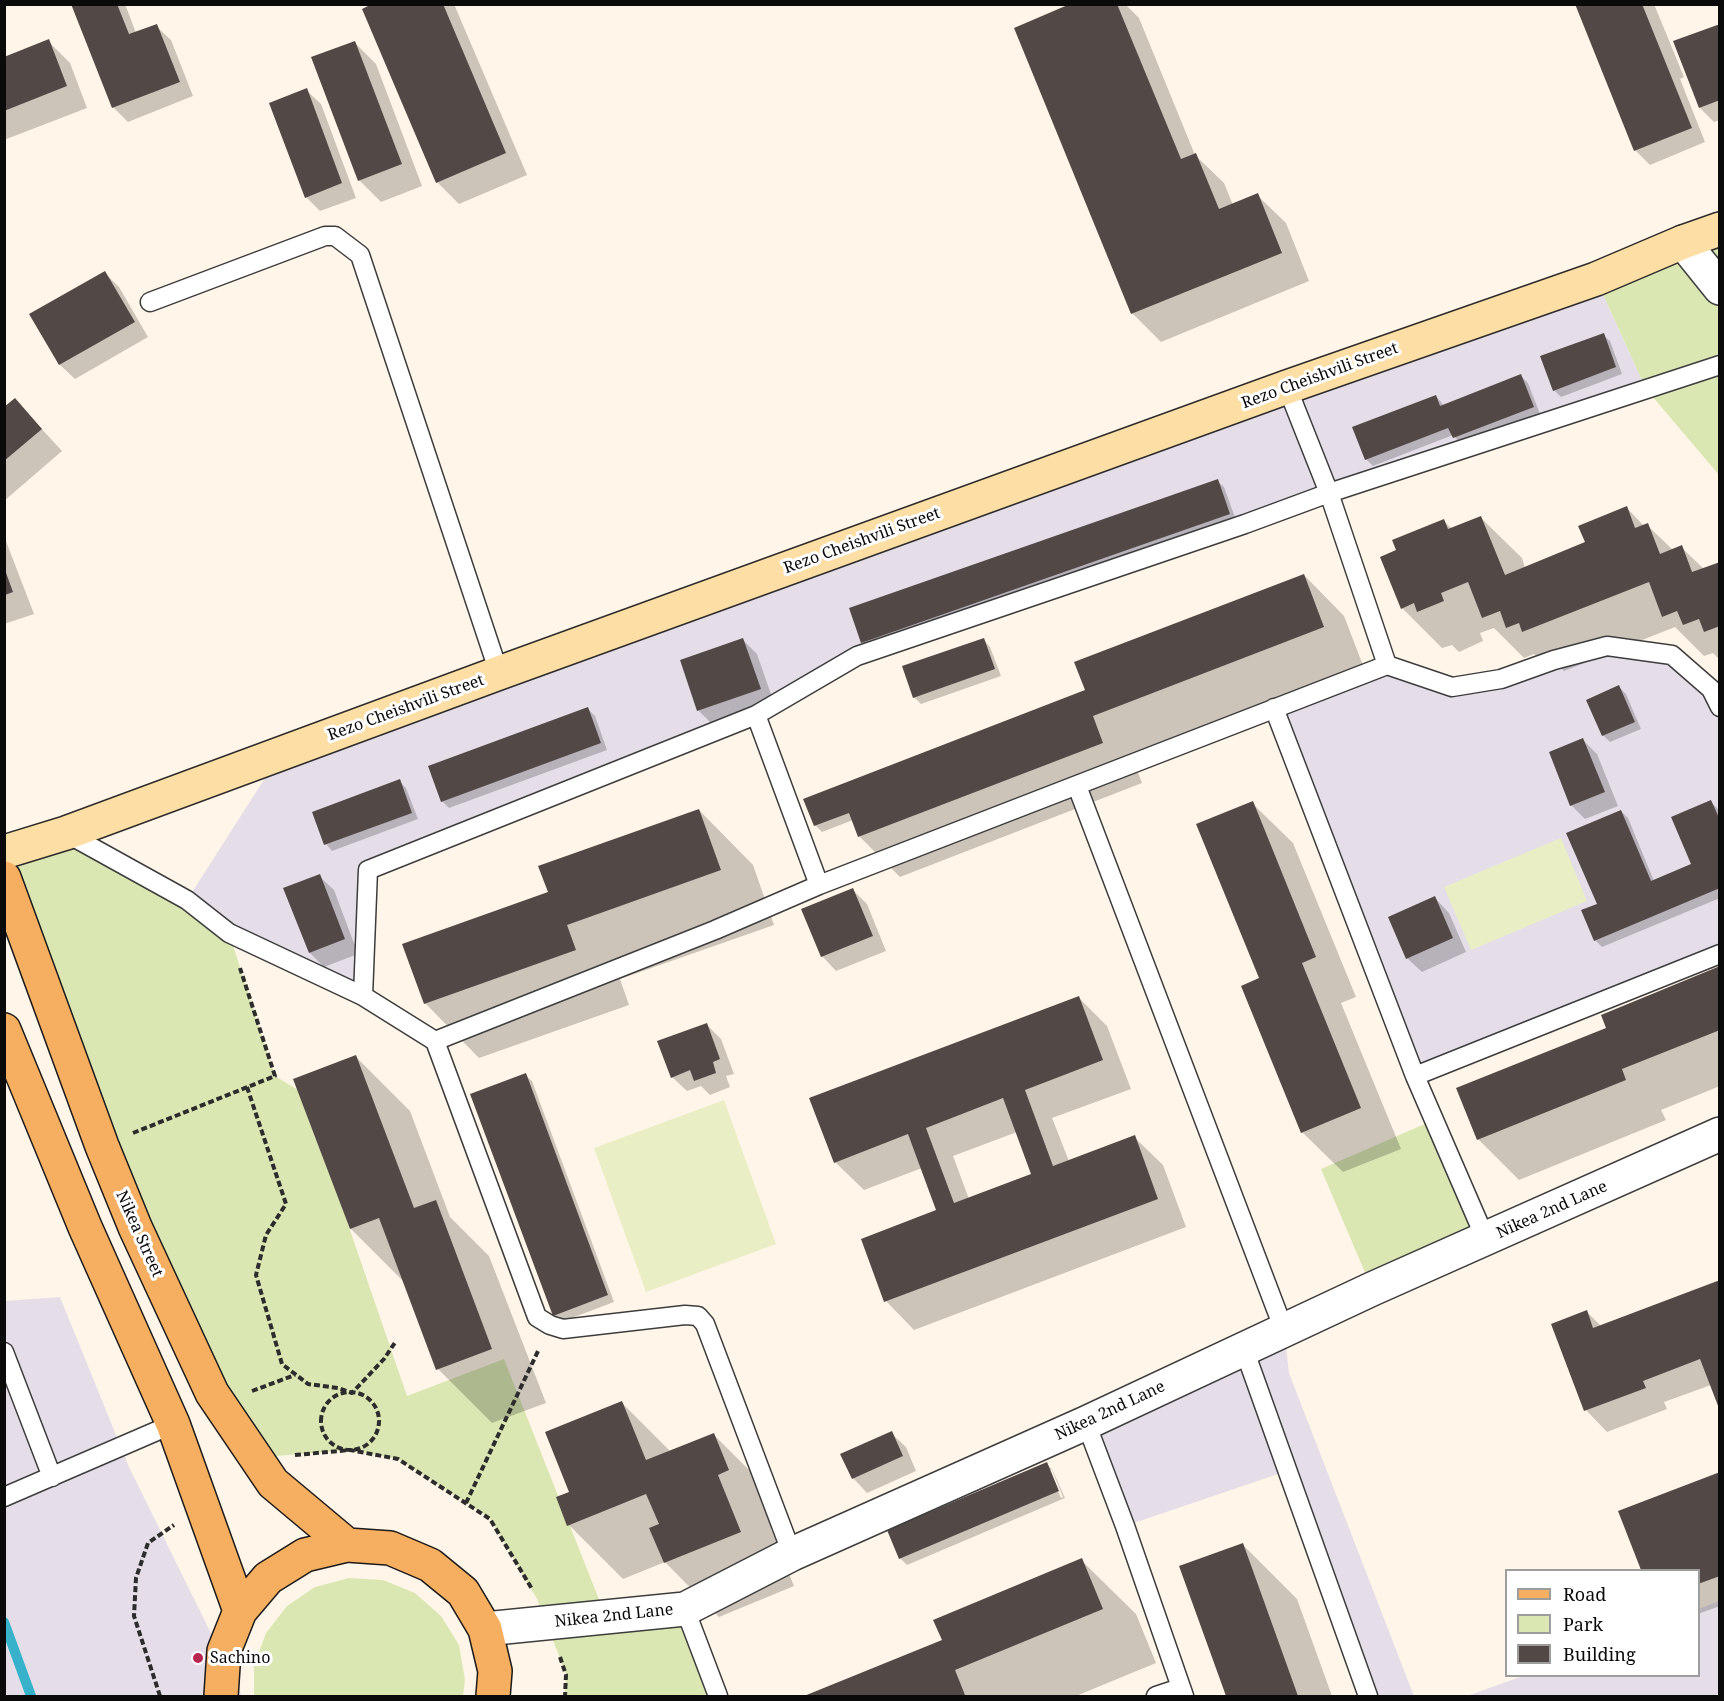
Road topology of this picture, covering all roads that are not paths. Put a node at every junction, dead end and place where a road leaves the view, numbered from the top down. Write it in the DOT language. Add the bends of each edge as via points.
graph roads {
  1 [pos="1719,229"];
  2 [pos="1683,242"];
  3 [pos="1719,288"];
  4 [pos="150,303"];
  5 [pos="1719,364"];
  6 [pos="1287,387"];
  7 [pos="1329,493"];
  8 [pos="1387,665"];
  9 [pos="499,673"];
  10 [pos="1715,688"];
  11 [pos="1719,707"];
  12 [pos="1274,708"];
  13 [pos="756,715"];
  14 [pos="1077,786"];
  15 [pos="66,833"];
  16 [pos="4,852"];
  17 [pos="4,878"];
  18 [pos="819,885"];
  19 [pos="1719,954"];
  20 [pos="363,996"];
  21 [pos="4,1030"];
  22 [pos="435,1041"];
  23 [pos="1416,1076"];
  24 [pos="1719,1134"];
  25 [pos="1485,1240"];
  26 [pos="1284,1330"];
  27 [pos="1244,1349"];
  28 [pos="4,1352"];
  29 [pos="1086,1423"];
  30 [pos="173,1424"];
  31 [pos="52,1477"];
  32 [pos="4,1497"];
  33 [pos="347,1545"];
  34 [pos="792,1554"];
  35 [pos="685,1608"];
  36 [pos="240,1611"];
  37 [pos="485,1629"];
  38 [pos="1182,1692"];
  39 [pos="221,1696"];
  40 [pos="493,1696"];
  41 [pos="718,1696"];
  42 [pos="1156,1696"];
  43 [pos="1368,1696"];
  1 -- 2 [label="main road, Rezo Cheishvili Street"];
  2 -- 3 [label="street"];
  2 -- 6 [label="main road, Rezo Cheishvili Street" via="1596,279"];
  4 -- 9 [label="lane" via="325,236 335,236 360,255"];
  5 -- 7 [label="lane"];
  6 -- 7 [label="lane"];
  6 -- 9 [label="main road, Rezo Cheishvili Street"];
  7 -- 8 [label="lane"];
  7 -- 13 [label="lane" via="857,656"];
  8 -- 10 [label="lane" via="1452,687 1500,679 1607,646 1672,655"];
  8 -- 12 [label="lane"];
  9 -- 15 [label="main road, Rezo Cheishvili Street"];
  10 -- 11 [label="lane"];
  12 -- 14 [label="lane"];
  12 -- 23 [label="lane"];
  13 -- 18 [label="lane"];
  13 -- 20 [label="lane" via="368,870"];
  14 -- 18 [label="lane"];
  14 -- 26 [label="lane"];
  15 -- 16 [label="main road, Rezo Cheishvili Street"];
  15 -- 20 [label="lane" via="186,900 229,933"];
  17 -- 33 [label="main road, Nikea Street" via="102,1146 212,1393 273,1482"];
  18 -- 22 [label="lane"];
  19 -- 23 [label="lane"];
  20 -- 22 [label="lane"];
  21 -- 30 [label="main road" via="85,1227"];
  22 -- 34 [label="lane" via="537,1317 563,1329 698,1316 705,1324"];
  23 -- 25 [label="lane"];
  24 -- 25 [label="street, Nikea 2nd Lane"];
  25 -- 26 [label="street, Nikea 2nd Lane"];
  26 -- 27 [label="street, Nikea 2nd Lane"];
  27 -- 29 [label="street, Nikea 2nd Lane"];
  27 -- 43 [label="lane"];
  28 -- 31 [label="lane"];
  29 -- 34 [label="street, Nikea 2nd Lane"];
  29 -- 38 [label="lane"];
  30 -- 31 [label="lane"];
  30 -- 36 [label="main road"];
  31 -- 32 [label="lane"];
  33 -- 36 [label="main road" via="305,1555 277,1572"];
  33 -- 37 [label="main road" via="390,1548 430,1565 463,1592"];
  34 -- 35 [label="street, Nikea 2nd Lane"];
  35 -- 37 [label="street, Nikea 2nd Lane"];
  35 -- 41 [label="lane"];
  36 -- 39 [label="main road" via="224,1651"];
  37 -- 40 [label="main road" via="495,1671"];
  38 -- 42 [label="lane"];
}
